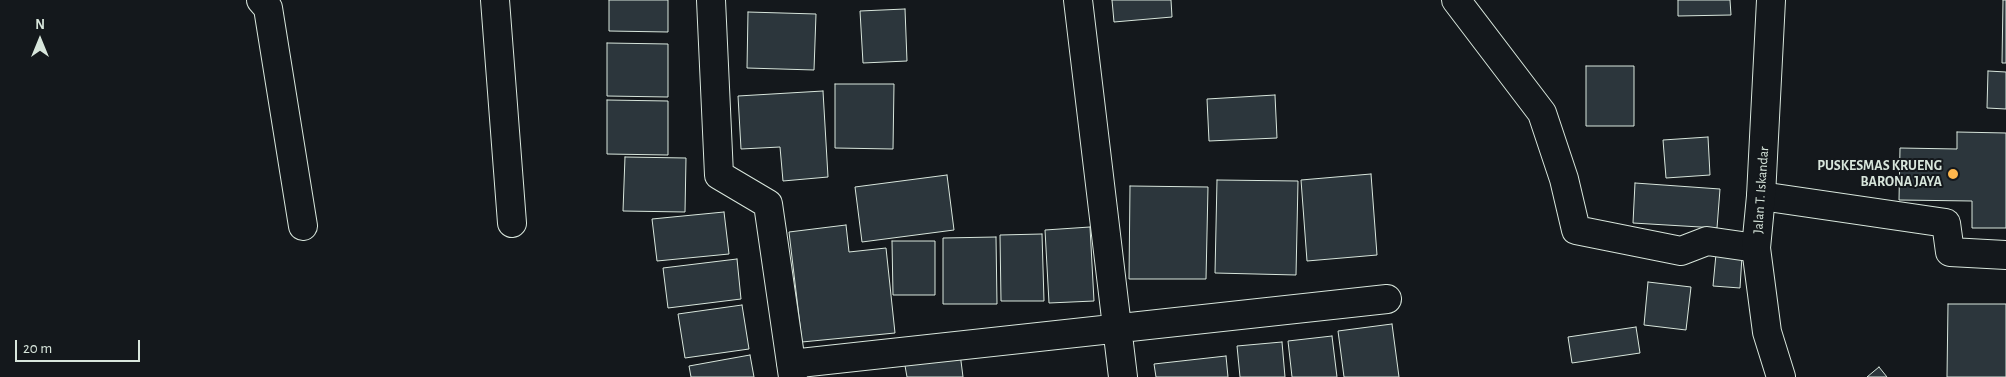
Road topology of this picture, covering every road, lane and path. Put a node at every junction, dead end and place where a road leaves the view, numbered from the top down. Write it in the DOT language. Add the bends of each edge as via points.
graph roads {
  1 [pos="261,0"];
  2 [pos="495,0"];
  3 [pos="711,0"];
  4 [pos="1078,0"];
  5 [pos="1456,0"];
  6 [pos="1771,0"];
  7 [pos="1761,196"];
  8 [pos="512,223"];
  9 [pos="303,226"];
  10 [pos="1756,248"];
  11 [pos="2006,255"];
  12 [pos="1387,299"];
  13 [pos="1118,328"];
  14 [pos="792,371"];
  15 [pos="1123,377"];
  16 [pos="1780,377"];
  1 -- 9 [label="street" via="268,8"];
  2 -- 8 [label="street"];
  3 -- 14 [label="street" via="719,175 768,204"];
  4 -- 13 [label="street"];
  5 -- 10 [label="street" via="1542,114 1564,179 1576,230 1681,251 1707,241"];
  6 -- 7 [label="street, Jalan T. Iskandar"];
  7 -- 10 [label="street, Jalan T. Iskandar"];
  7 -- 11 [label="street" via="1946,223 1950,252"];
  10 -- 16 [label="street, Jalan T. Iskandar" via="1767,332"];
  12 -- 13 [label="street"];
  13 -- 14 [label="street"];
  13 -- 15 [label="street"];
}
